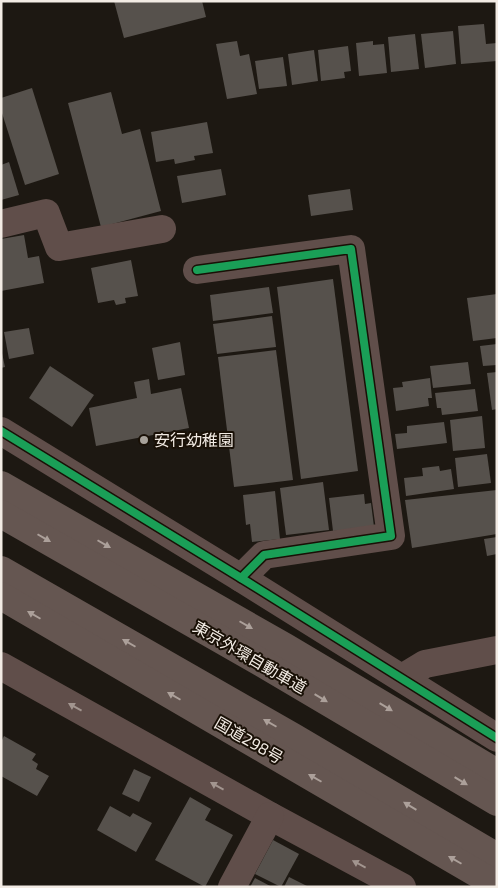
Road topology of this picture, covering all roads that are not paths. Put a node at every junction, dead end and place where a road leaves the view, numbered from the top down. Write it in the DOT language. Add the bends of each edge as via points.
graph roads {
  1 [pos="1,224"];
  2 [pos="162,229"];
  3 [pos="198,270"];
  4 [pos="1,432"];
  5 [pos="1,485"];
  6 [pos="1,514"];
  7 [pos="1,570"];
  8 [pos="241,578"];
  9 [pos="1,596"];
  10 [pos="497,650"];
  11 [pos="1,666"];
  12 [pos="402,678"];
  13 [pos="497,738"];
  14 [pos="497,773"];
  15 [pos="497,802"];
  16 [pos="270,816"];
  17 [pos="497,857"];
  18 [pos="497,885"];
  19 [pos="232,887"];
  20 [pos="402,887"];
  1 -- 2 [label="street" via="46,213 59,247"];
  3 -- 8 [label="street" via="351,249 390,536 264,555"];
  4 -- 8 [label="street"];
  5 -- 14 [label="highway, one-way" via="285,647"];
  6 -- 15 [label="highway, 東京外環自動車道, one-way"];
  17 -- 7 [label="highway, one-way"];
  8 -- 12 [label="street"];
  18 -- 9 [label="highway, 国道298号, one-way"];
  10 -- 12 [label="street" via="425,664"];
  16 -- 11 [label="street, one-way"];
  12 -- 13 [label="street"];
  16 -- 19 [label="street"];
  20 -- 16 [label="street, one-way"];
}
